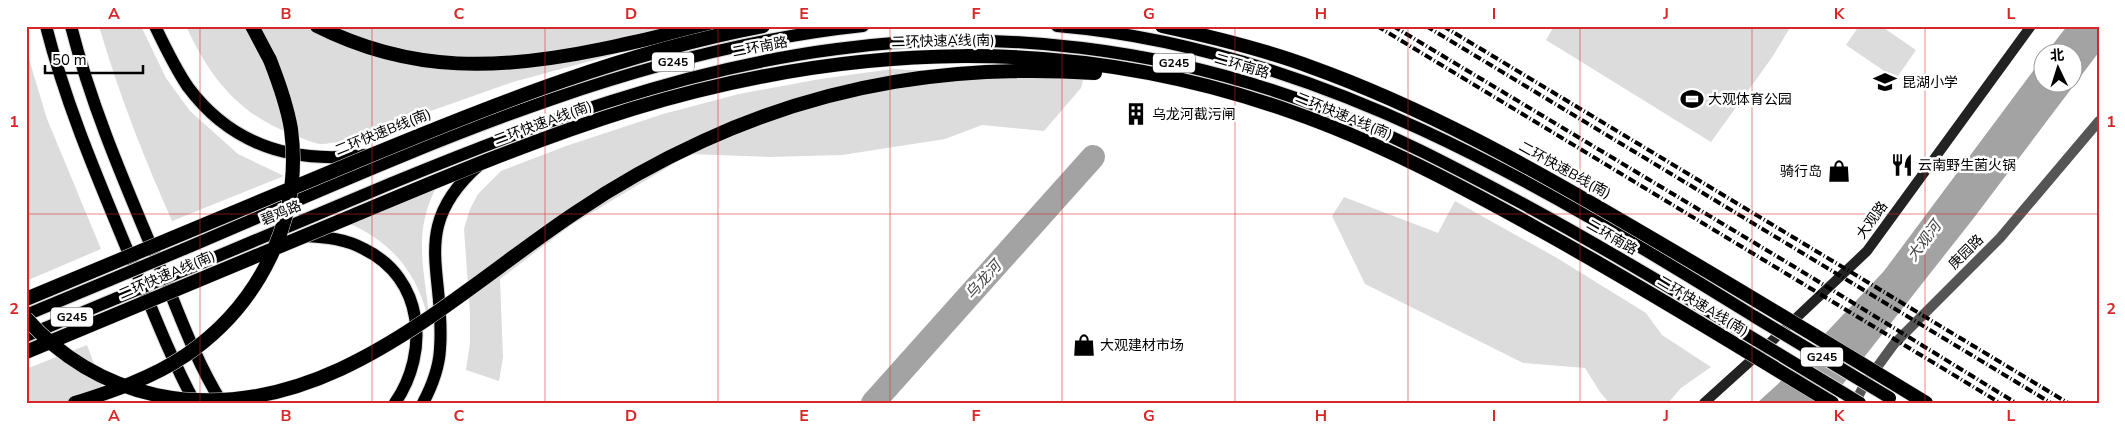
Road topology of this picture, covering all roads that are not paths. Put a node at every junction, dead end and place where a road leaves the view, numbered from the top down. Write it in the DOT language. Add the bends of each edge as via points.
graph roads {
  1 [pos="46,26"];
  2 [pos="70,26"];
  3 [pos="155,26"];
  4 [pos="252,26"];
  5 [pos="317,26"];
  6 [pos="706,26"];
  7 [pos="763,26"];
  8 [pos="863,26"];
  9 [pos="1057,26"];
  10 [pos="1162,26"];
  11 [pos="2031,26"];
  12 [pos="1227,91"];
  13 [pos="549,121"];
  14 [pos="2099,121"];
  15 [pos="490,122"];
  16 [pos="223,254"];
  17 [pos="26,299"];
  18 [pos="26,316"];
  19 [pos="26,336"];
  20 [pos="26,352"];
  21 [pos="1893,400"];
  22 [pos="75,403"];
  23 [pos="195,403"];
  24 [pos="222,403"];
  25 [pos="395,403"];
  26 [pos="423,403"];
  27 [pos="1704,403"];
  28 [pos="1832,403"];
  29 [pos="1855,403"];
  30 [pos="1860,403"];
  31 [pos="1926,403"];
  1 -- 23 [label="main road" via="85,147"];
  2 -- 24 [label="main road" via="116,162 198,356"];
  3 -- 15 [label="main road" via="188,86 205,107 243,137 286,153 331,158 377,154"];
  4 -- 22 [label="highway, bridge" via="281,89 292,137 289,198 273,253 241,306 205,341 143,378"];
  5 -- 6 [label="highway" via="361,46 397,56 472,64 567,56"];
  7 -- 17 [label="highway, 二环快速B线(南), bridge" via="623,61 492,106"];
  8 -- 15 [label="main road, 二环南路 / G245" via="789,36 692,57"];
  9 -- 21 [label="main road, 二环南路 / G245, bridge" via="1211,52 1290,75 1428,132 1622,237"];
  10 -- 31 [label="highway, 二环快速B线(南), bridge" via="1240,44 1309,66 1451,127 1622,220"];
  11 -- 27 [label="main road, 大观路" via="1867,251"];
  12 -- 18 [label="highway, bridge" via="1120,75 1008,71 901,80 805,102 739,125 658,163 574,213 447,307 393,342 316,380 264,396 239,400 191,400 124,386 85,368 68,356"];
  12 -- 20 [label="highway, 二环快速A线(南), bridge" via="1125,69 1008,57 874,59 760,76 637,108 509,152"];
  12 -- 28 [label="highway, 二环快速A线(南), bridge" via="1333,128 1445,179 1605,267"];
  13 -- 16 [label="main road, 碧鸡路 / G245"];
  13 -- 26 [label="main road" via="520,136 478,165 463,179 444,207 438,221 434,248 440,350 434,379"];
  13 -- 30 [label="main road, 二环南路 / G245, bridge" via="731,68 801,54 872,45 1008,42 1137,56 1198,69 1318,106 1452,166 1530,208"];
  14 -- 29 [label="street, 庚园路" via="2000,238 1894,344"];
  15 -- 18 [label="main road, 碧鸡路 / G245, bridge"];
  16 -- 19 [label="main road, 碧鸡路 / G245, bridge"];
  16 -- 25 [label="main road" via="264,240 302,236 352,243 378,257 399,277 416,319 415,360"];
}
